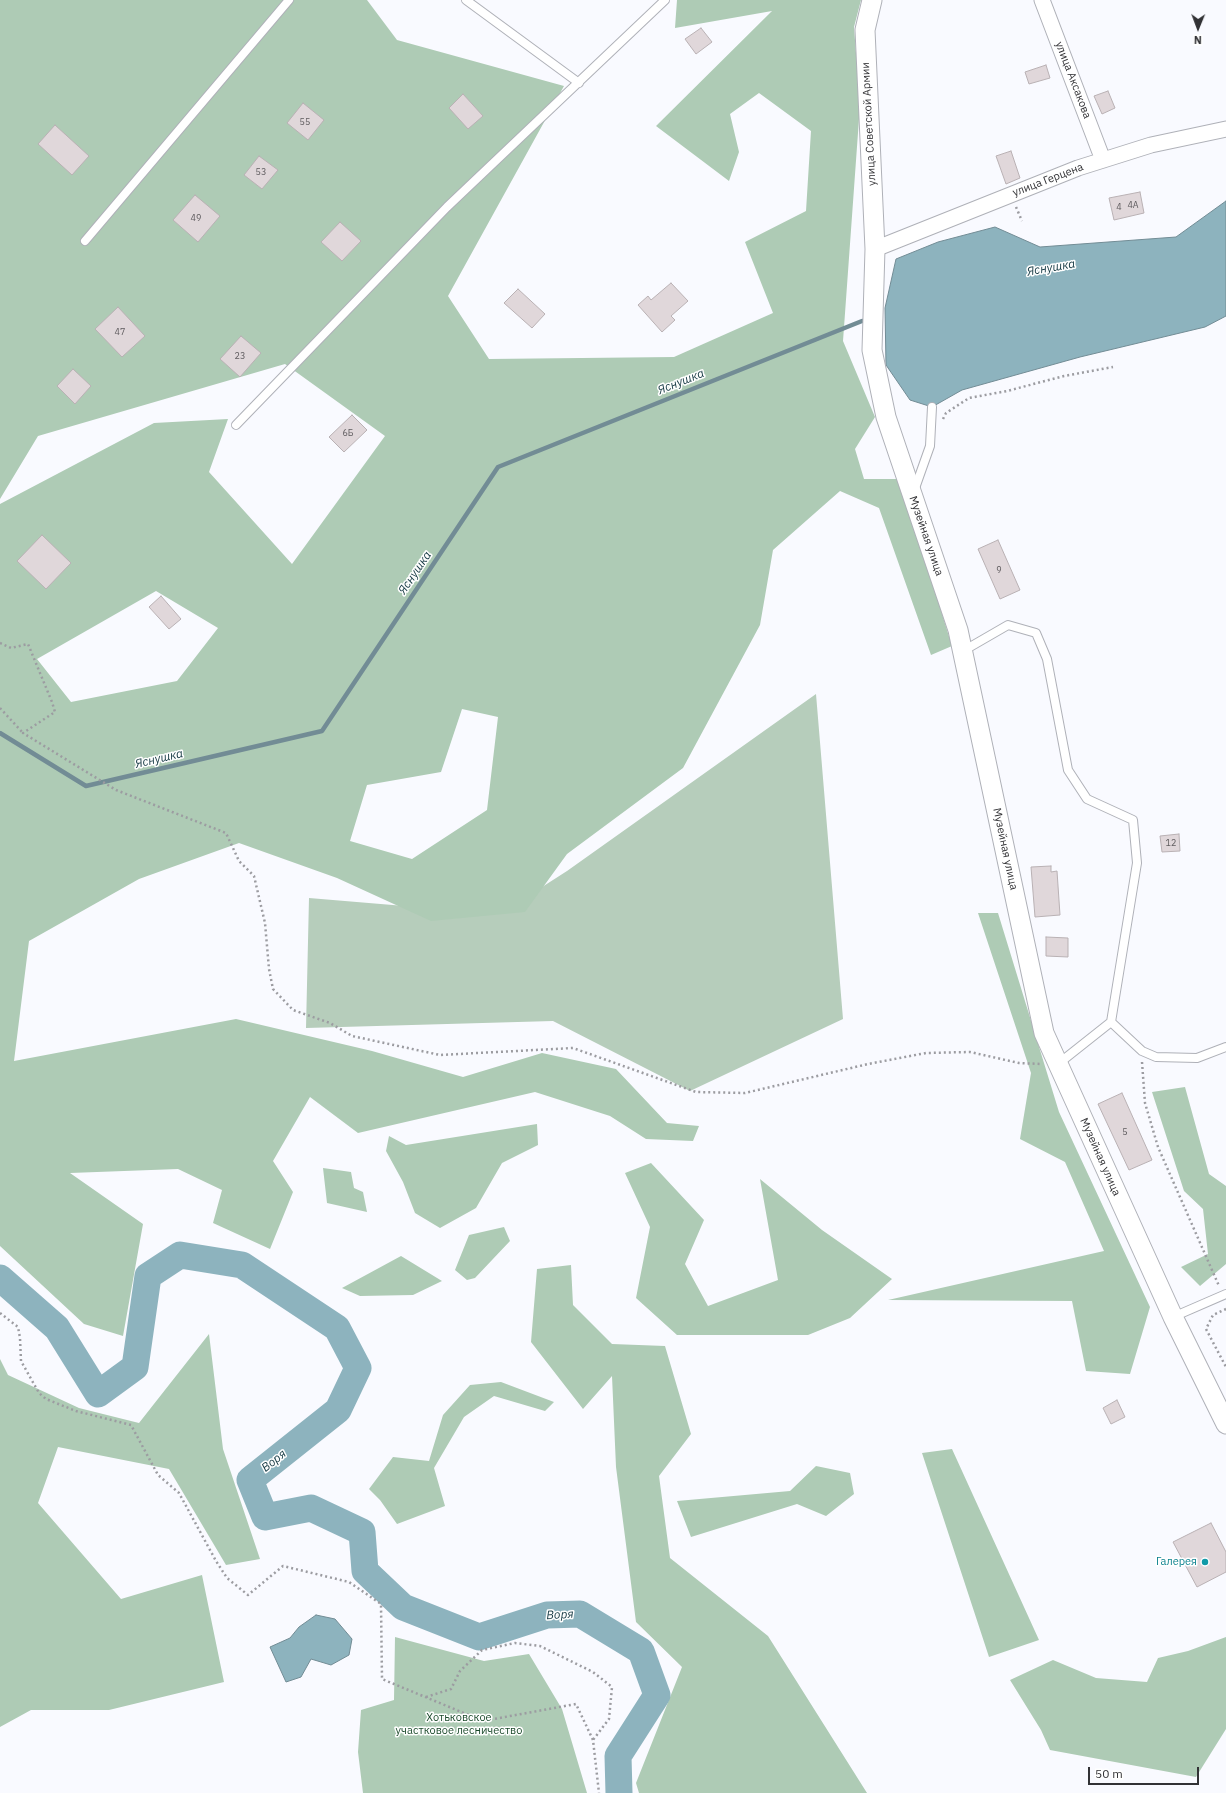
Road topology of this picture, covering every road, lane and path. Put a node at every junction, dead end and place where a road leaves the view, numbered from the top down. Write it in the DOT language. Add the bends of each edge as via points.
graph roads {
  1 [pos="288,0"];
  2 [pos="466,0"];
  3 [pos="665,0"];
  4 [pos="872,0"];
  5 [pos="1042,0"];
  6 [pos="579,83"];
  7 [pos="1226,129"];
  8 [pos="1103,160"];
  9 [pos="85,241"];
  10 [pos="875,249"];
  11 [pos="1113,367"];
  12 [pos="932,407"];
  13 [pos="236,425"];
  14 [pos="930,446"];
  15 [pos="913,496"];
  16 [pos="0,643"];
  17 [pos="963,651"];
  18 [pos="0,708"];
  19 [pos="22,733"];
  20 [pos="1111,1022"];
  21 [pos="1226,1047"];
  22 [pos="1142,1051"];
  23 [pos="1058,1064"];
  24 [pos="1224,1295"];
  25 [pos="1226,1310"];
  26 [pos="0,1313"];
  27 [pos="1173,1318"];
  28 [pos="1226,1367"];
  29 [pos="1226,1424"];
  30 [pos="426,1697"];
  31 [pos="593,1740"];
  32 [pos="599,1793"];
  1 -- 9 [label="lane"];
  2 -- 6 [label="lane"];
  3 -- 6 [label="lane"];
  4 -- 10 [label="street, улица Советской Армии" via="865,30"];
  5 -- 8 [label="street, улица Аксакова"];
  6 -- 13 [label="lane" via="447,207"];
  7 -- 8 [label="street, улица Герцена" via="1151,145"];
  8 -- 10 [label="street, улица Герцена"];
  10 -- 15 [label="street, Музейная улица" via="872,350 886,417"];
  11 -- 14 [label="path" via="1064,376 1007,392 969,398 946,413"];
  12 -- 14 [label="lane"];
  14 -- 15 [label="lane"];
  15 -- 17 [label="street, Музейная улица"];
  16 -- 19 [label="path" via="10,648 28,644 55,712"];
  17 -- 20 [label="lane" via="1008,625 1036,633 1047,659 1068,770 1087,799 1133,820 1137,863"];
  17 -- 23 [label="street, Музейная улица" via="1044,1033"];
  18 -- 19 [label="path"];
  19 -- 23 [label="path" via="113,789 226,834 239,861 254,876 265,922 273,989 294,1010 330,1023 352,1036 440,1055 573,1048 696,1092 746,1093 926,1053 970,1052 1019,1063"];
  20 -- 22 [label="lane"];
  20 -- 23 [label="lane"];
  21 -- 22 [label="lane" via="1198,1058 1156,1056"];
  22 -- 24 [label="path" via="1141,1069 1145,1103 1158,1147"];
  23 -- 27 [label="street, Музейная улица"];
  24 -- 27 [label="lane"];
  25 -- 28 [label="path" via="1213,1315 1206,1329"];
  26 -- 30 [label="path" via="18,1327 22,1361 39,1394 76,1411 131,1425 158,1475 179,1493 227,1578 248,1595 283,1566 349,1582 381,1604 382,1679"];
  27 -- 29 [label="street, Музейная улица"];
  30 -- 31 [label="path" via="483,1721 576,1704"];
  30 -- 31 [label="path" via="451,1689 460,1671 482,1650 514,1643 540,1646 593,1672 612,1687 609,1719"];
  31 -- 32 [label="path"];
}
